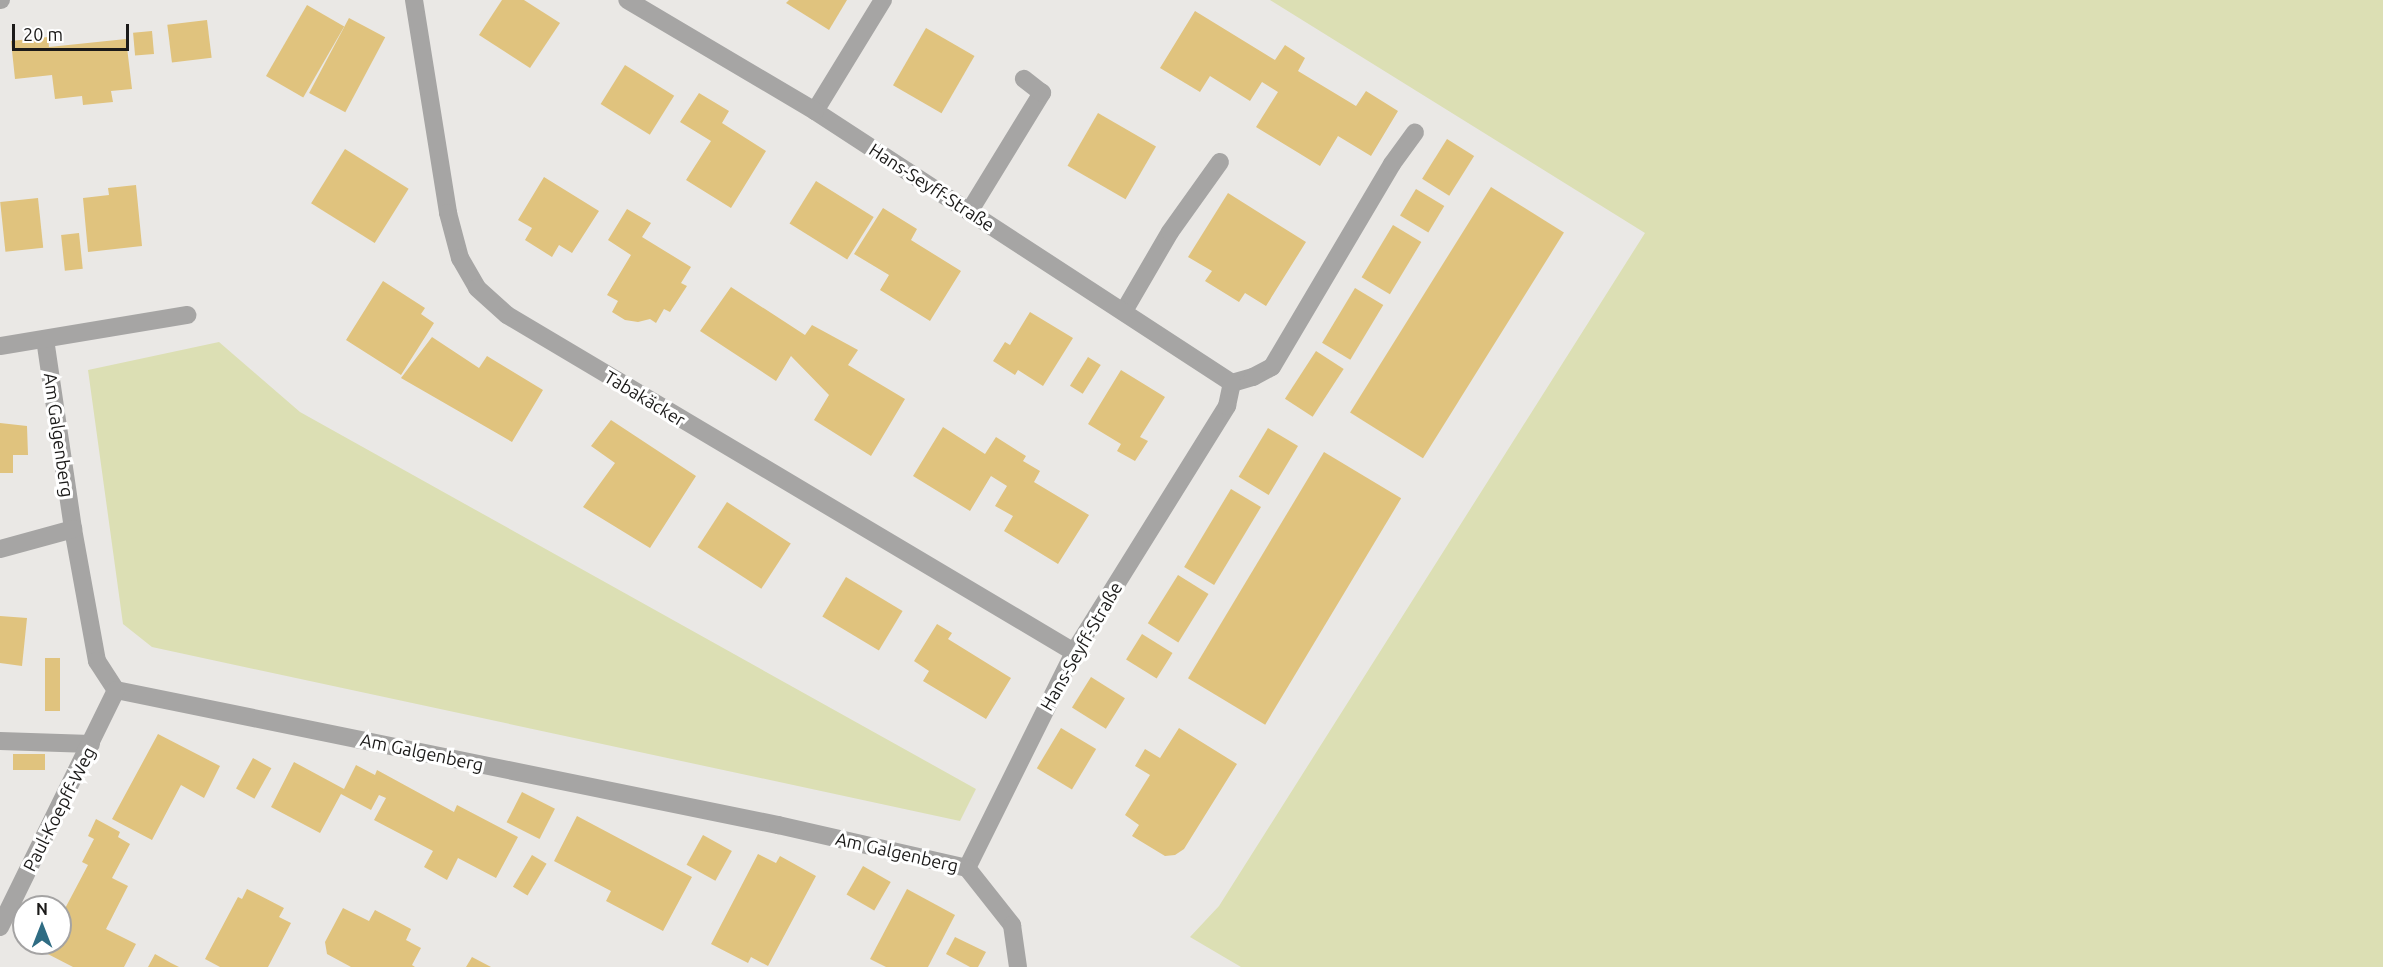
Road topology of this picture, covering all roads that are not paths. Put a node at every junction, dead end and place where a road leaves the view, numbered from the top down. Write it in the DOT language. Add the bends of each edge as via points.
graph roads {
  1 [pos="414,0"];
  2 [pos="627,0"];
  3 [pos="883,0"];
  4 [pos="1024,79"];
  5 [pos="815,111"];
  6 [pos="1415,132"];
  7 [pos="1220,162"];
  8 [pos="969,212"];
  9 [pos="1124,311"];
  10 [pos="187,315"];
  11 [pos="45,339"];
  12 [pos="0,346"];
  13 [pos="1232,383"];
  14 [pos="73,529"];
  15 [pos="0,549"];
  16 [pos="1074,652"];
  17 [pos="116,690"];
  18 [pos="0,741"];
  19 [pos="91,744"];
  20 [pos="967,868"];
  21 [pos="0,927"];
  22 [pos="1018,967"];
  1 -- 16 [label="street, Tabakäcker" via="448,213 460,258 477,288 507,315"];
  2 -- 5 [label="street, Hans-Seyff-Straße"];
  3 -- 5 [label="street"];
  4 -- 8 [label="street" via="1042,93"];
  5 -- 8 [label="street, Hans-Seyff-Straße"];
  6 -- 13 [label="street" via="1392,164 1272,367"];
  7 -- 9 [label="street" via="1170,232"];
  8 -- 9 [label="street, Hans-Seyff-Straße"];
  9 -- 13 [label="street, Hans-Seyff-Straße"];
  10 -- 11 [label="street"];
  11 -- 12 [label="street"];
  11 -- 14 [label="street, Am Galgenberg"];
  13 -- 16 [label="street, Hans-Seyff-Straße" via="1227,406"];
  14 -- 15 [label="street"];
  14 -- 17 [label="street, Am Galgenberg" via="97,661"];
  16 -- 20 [label="street, Hans-Seyff-Straße"];
  17 -- 19 [label="street, Paul-Koepff-Weg"];
  17 -- 20 [label="street, Am Galgenberg" via="778,825"];
  18 -- 19 [label="street"];
  19 -- 21 [label="street, Paul-Koepff-Weg"];
  20 -- 22 [label="street, Am Galgenberg" via="1012,925"];
}
